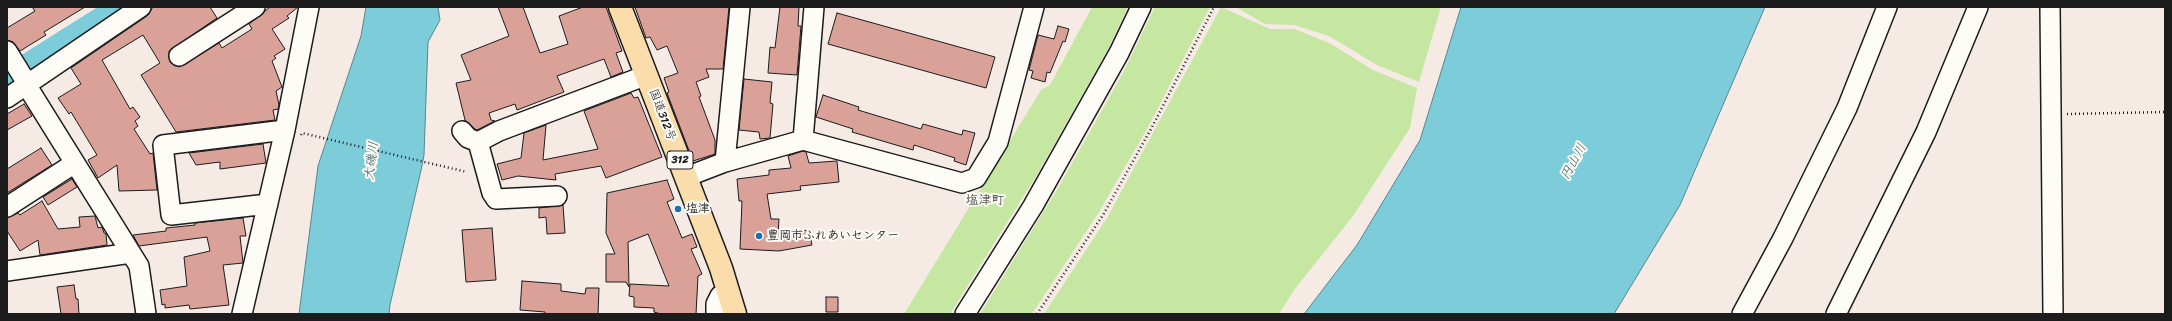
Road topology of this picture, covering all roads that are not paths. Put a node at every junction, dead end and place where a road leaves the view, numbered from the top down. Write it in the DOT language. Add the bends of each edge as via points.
graph roads {
  1 [pos="141,7"];
  2 [pos="255,7"];
  3 [pos="309,7"];
  4 [pos="620,7"];
  5 [pos="740,7"];
  6 [pos="814,7"];
  7 [pos="1034,7"];
  8 [pos="1142,7"];
  9 [pos="1887,7"];
  10 [pos="1978,7"];
  11 [pos="2050,7"];
  12 [pos="179,56"];
  13 [pos="20,72"];
  14 [pos="647,75"];
  15 [pos="7,98"];
  16 [pos="462,131"];
  17 [pos="293,134"];
  18 [pos="803,140"];
  19 [pos="478,142"];
  20 [pos="725,162"];
  21 [pos="75,163"];
  22 [pos="686,177"];
  23 [pos="557,196"];
  24 [pos="268,204"];
  25 [pos="7,207"];
  26 [pos="131,253"];
  27 [pos="7,270"];
  28 [pos="729,293"];
  29 [pos="146,314"];
  30 [pos="242,314"];
  31 [pos="716,314"];
  32 [pos="735,314"];
  33 [pos="965,314"];
  34 [pos="1742,314"];
  35 [pos="1836,314"];
  36 [pos="2053,314"];
  1 -- 13 [label="street"];
  2 -- 12 [label="street"];
  3 -- 17 [label="street"];
  4 -- 14 [label="highway, 国道312号 / 312"];
  5 -- 20 [label="street"];
  6 -- 18 [label="street"];
  7 -- 18 [label="street" via="998,142 976,178 962,183"];
  8 -- 33 [label="street" via="1033,206"];
  9 -- 34 [label="street" via="1847,108 1783,238"];
  10 -- 35 [label="street" via="1926,132"];
  11 -- 36 [label="street"];
  13 -- 15 [label="street"];
  13 -- 21 [label="street"];
  14 -- 19 [label="street" via="499,131"];
  14 -- 22 [label="highway, 国道312号 / 312"];
  16 -- 19 [label="street" via="468,138"];
  17 -- 24 [label="street"];
  17 -- 24 [label="street" via="163,145 171,216"];
  18 -- 20 [label="street"];
  19 -- 23 [label="street" via="492,193 496,199"];
  20 -- 22 [label="street"];
  21 -- 25 [label="street"];
  21 -- 26 [label="street"];
  22 -- 28 [label="highway, 国道312号 / 312"];
  24 -- 30 [label="street"];
  26 -- 27 [label="street"];
  26 -- 29 [label="street" via="139,266"];
  28 -- 31 [label="street" via="720,296 716,304"];
  28 -- 32 [label="highway, 国道312号 / 312"];
}
